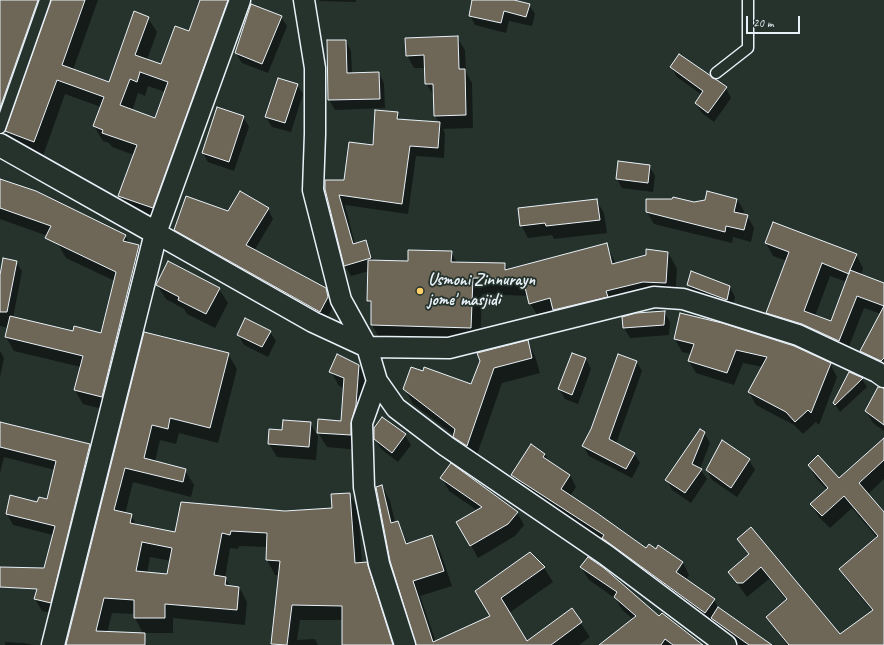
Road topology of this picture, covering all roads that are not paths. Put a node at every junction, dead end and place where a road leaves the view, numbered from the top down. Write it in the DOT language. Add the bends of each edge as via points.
graph roads {
  1 [pos="45,0"];
  2 [pos="240,0"];
  3 [pos="304,0"];
  4 [pos="748,0"];
  5 [pos="716,73"];
  6 [pos="0,128"];
  7 [pos="0,145"];
  8 [pos="156,233"];
  9 [pos="367,347"];
  10 [pos="884,377"];
  11 [pos="376,381"];
  12 [pos="53,645"];
  13 [pos="405,645"];
  14 [pos="726,645"];
  1 -- 6 [label="lane"];
  2 -- 8 [label="street"];
  3 -- 9 [label="street" via="315,68 313,190 341,300"];
  4 -- 5 [label="lane" via="748,48"];
  7 -- 8 [label="street"];
  8 -- 9 [label="street" via="313,322"];
  8 -- 12 [label="street"];
  9 -- 10 [label="street" via="449,348 654,297 683,299 798,335"];
  9 -- 11 [label="street"];
  11 -- 13 [label="street" via="362,423 364,487 379,564"];
  11 -- 14 [label="street" via="396,408 446,446 606,555"];
}
